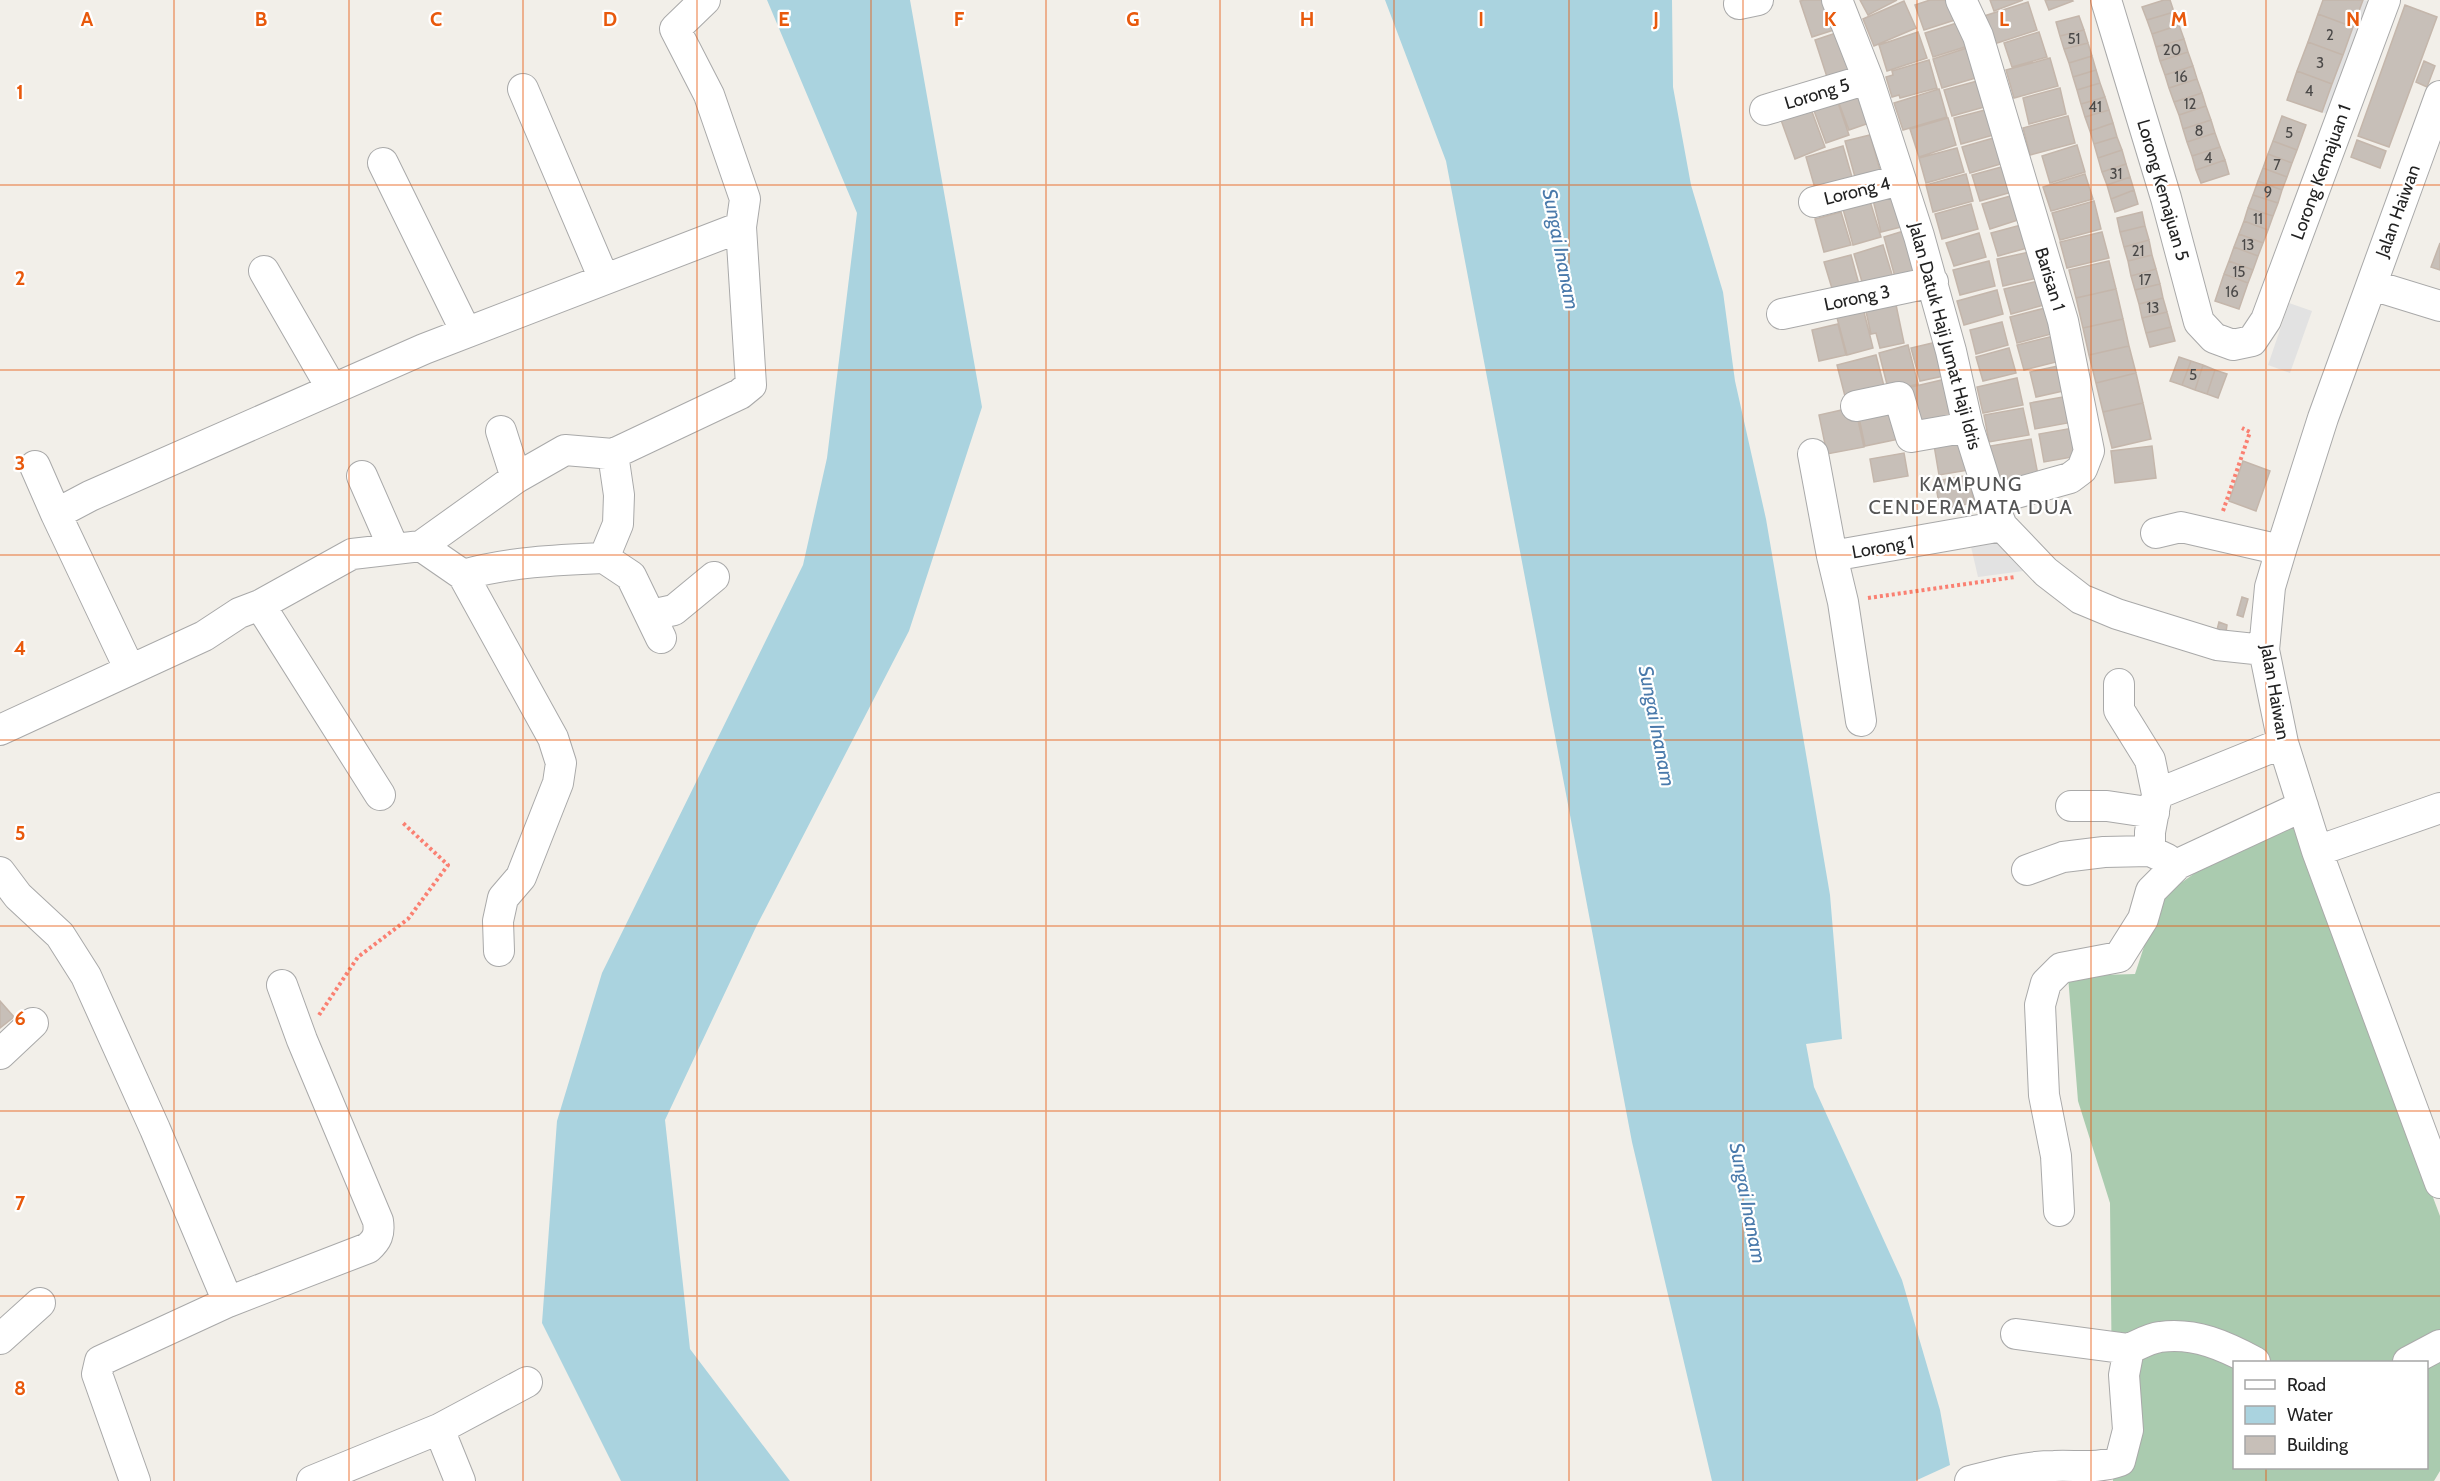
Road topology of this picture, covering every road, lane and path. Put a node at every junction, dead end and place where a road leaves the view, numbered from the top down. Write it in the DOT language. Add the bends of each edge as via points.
graph roads {
  1 [pos="705,0"];
  2 [pos="1837,0"];
  3 [pos="1961,0"];
  4 [pos="2106,0"];
  5 [pos="2385,0"];
  6 [pos="1868,79"];
  7 [pos="523,89"];
  8 [pos="2440,96"];
  9 [pos="1765,110"];
  10 [pos="383,164"];
  11 [pos="1900,180"];
  12 [pos="1814,202"];
  13 [pos="741,227"];
  14 [pos="264,271"];
  15 [pos="604,279"];
  16 [pos="1933,282"];
  17 [pos="2372,285"];
  18 [pos="2440,306"];
  19 [pos="1782,314"];
  20 [pos="466,332"];
  21 [pos="2252,341"];
  22 [pos="332,389"];
  23 [pos="1856,406"];
  24 [pos="1968,427"];
  25 [pos="2242,428"];
  26 [pos="501,431"];
  27 [pos="613,454"];
  28 [pos="1814,454"];
  29 [pos="35,466"];
  30 [pos="362,476"];
  31 [pos="516,478"];
  32 [pos="1996,513"];
  33 [pos="56,514"];
  34 [pos="2156,533"];
  35 [pos="2215,534"];
  36 [pos="407,547"];
  37 [pos="2281,550"];
  38 [pos="1832,556"];
  39 [pos="604,558"];
  40 [pos="2046,572"];
  41 [pos="463,575"];
  42 [pos="714,577"];
  43 [pos="1843,602"];
  44 [pos="260,605"];
  45 [pos="2264,650"];
  46 [pos="130,670"];
  47 [pos="2119,684"];
  48 [pos="1861,721"];
  49 [pos="0,730"];
  50 [pos="2283,743"];
  51 [pos="380,795"];
  52 [pos="2155,804"];
  53 [pos="2070,806"];
  54 [pos="2303,806"];
  55 [pos="2440,808"];
  56 [pos="403,823"];
  57 [pos="2317,850"];
  58 [pos="2150,851"];
  59 [pos="2178,864"];
  60 [pos="2027,870"];
  61 [pos="0,872"];
  62 [pos="499,951"];
  63 [pos="282,985"];
  64 [pos="33,1023"];
  65 [pos="302,1040"];
  66 [pos="0,1054"];
  67 [pos="2440,1183"];
  68 [pos="2059,1211"];
  69 [pos="228,1302"];
  70 [pos="40,1303"];
  71 [pos="2016,1334"];
  72 [pos="0,1339"];
  73 [pos="2440,1345"];
  74 [pos="2128,1349"];
  75 [pos="2253,1361"];
  76 [pos="2410,1361"];
  77 [pos="527,1382"];
  78 [pos="439,1429"];
  79 [pos="135,1481"];
  80 [pos="312,1481"];
  81 [pos="460,1481"];
  82 [pos="1970,1481"];
  1 -- 13 [label="street" via="675,28 709,95 745,199"];
  2 -- 6 [label="street, Jalan Datuk Haji Jumat Haji Idris"];
  3 -- 32 [label="street, Barisan 1" via="1978,36 2062,321 2089,451 2082,469 2070,478"];
  4 -- 21 [label="street, Lorong Kemajuan 5" via="2199,322 2214,338 2233,345"];
  5 -- 21 [label="street, Lorong Kemajuan 1" via="2266,320"];
  6 -- 9 [label="street, Lorong 5"];
  6 -- 11 [label="street, Jalan Datuk Haji Jumat Haji Idris"];
  7 -- 15 [label="street"];
  8 -- 17 [label="street, Jalan Haiwan"];
  10 -- 20 [label="street"];
  11 -- 12 [label="street, Lorong 4"];
  11 -- 16 [label="street, Jalan Datuk Haji Jumat Haji Idris"];
  13 -- 15 [label="street"];
  13 -- 27 [label="street" via="751,385 740,394"];
  14 -- 22 [label="street"];
  15 -- 20 [label="street"];
  16 -- 19 [label="street, Lorong 3"];
  16 -- 24 [label="street, Jalan Datuk Haji Jumat Haji Idris"];
  17 -- 18 [label="street"];
  17 -- 37 [label="street, Jalan Haiwan" via="2322,418"];
  20 -- 22 [label="street"];
  22 -- 33 [label="street"];
  23 -- 24 [label="street" via="1899,397 1911,437"];
  24 -- 32 [label="street, Jalan Datuk Haji Jumat Haji Idris"];
  25 -- 35 [label="path" via="2250,432"];
  26 -- 31 [label="street"];
  27 -- 31 [label="street" via="565,450"];
  27 -- 39 [label="street" via="619,495 618,524"];
  28 -- 38 [label="street, Lorong 1"];
  29 -- 33 [label="street"];
  30 -- 36 [label="street"];
  31 -- 36 [label="street"];
  32 -- 38 [label="street, Lorong 1"];
  32 -- 40 [label="street, Jalan Datuk Haji Jumat Haji Idris"];
  33 -- 46 [label="street"];
  34 -- 35 [label="street" via="2181,527"];
  35 -- 37 [label="street"];
  36 -- 41 [label="street"];
  36 -- 44 [label="street" via="352,554"];
  37 -- 45 [label="street, Jalan Haiwan" via="2270,587"];
  38 -- 43 [label="street"];
  39 -- 41 [label="street" via="532,562"];
  39 -- 42 [label="street" via="630,576 656,627"];
  40 -- 43 [label="path"];
  40 -- 45 [label="street, Jalan Datuk Haji Jumat Haji Idris" via="2081,599 2117,614 2217,645"];
  41 -- 62 [label="street" via="553,738 561,763 558,783 521,877 503,898 498,921"];
  43 -- 48 [label="street"];
  44 -- 46 [label="street"];
  44 -- 51 [label="street"];
  45 -- 50 [label="street, Jalan Haiwan"];
  46 -- 49 [label="street"];
  47 -- 52 [label="street" via="2119,710 2150,760"];
  50 -- 52 [label="street"];
  50 -- 54 [label="street, Jalan Haiwan"];
  52 -- 53 [label="street"];
  52 -- 58 [label="street"];
  54 -- 57 [label="street, Jalan Haiwan"];
  54 -- 59 [label="street"];
  55 -- 57 [label="street"];
  56 -- 65 [label="path" via="448,865 408,919 358,957"];
  57 -- 67 [label="street, Jalan Haiwan"];
  58 -- 59 [label="street"];
  58 -- 60 [label="street" via="2063,856"];
  59 -- 68 [label="street" via="2151,891 2143,919 2119,957 2061,968 2046,983 2040,1005 2044,1095 2056,1156"];
  61 -- 69 [label="street" via="18,896 60,936 86,976"];
  63 -- 65 [label="street"];
  64 -- 66 [label="street"];
  65 -- 69 [label="street" via="380,1231 368,1248"];
  69 -- 79 [label="street" via="100,1361 96,1374"];
  70 -- 72 [label="street"];
  71 -- 74 [label="street"];
  73 -- 76 [label="street"];
  74 -- 75 [label="street" via="2158,1336 2199,1338"];
  74 -- 82 [label="street" via="2124,1375 2128,1430 2120,1461 2104,1467 2026,1468"];
  77 -- 78 [label="street"];
  78 -- 80 [label="street"];
  78 -- 81 [label="street"];
}
